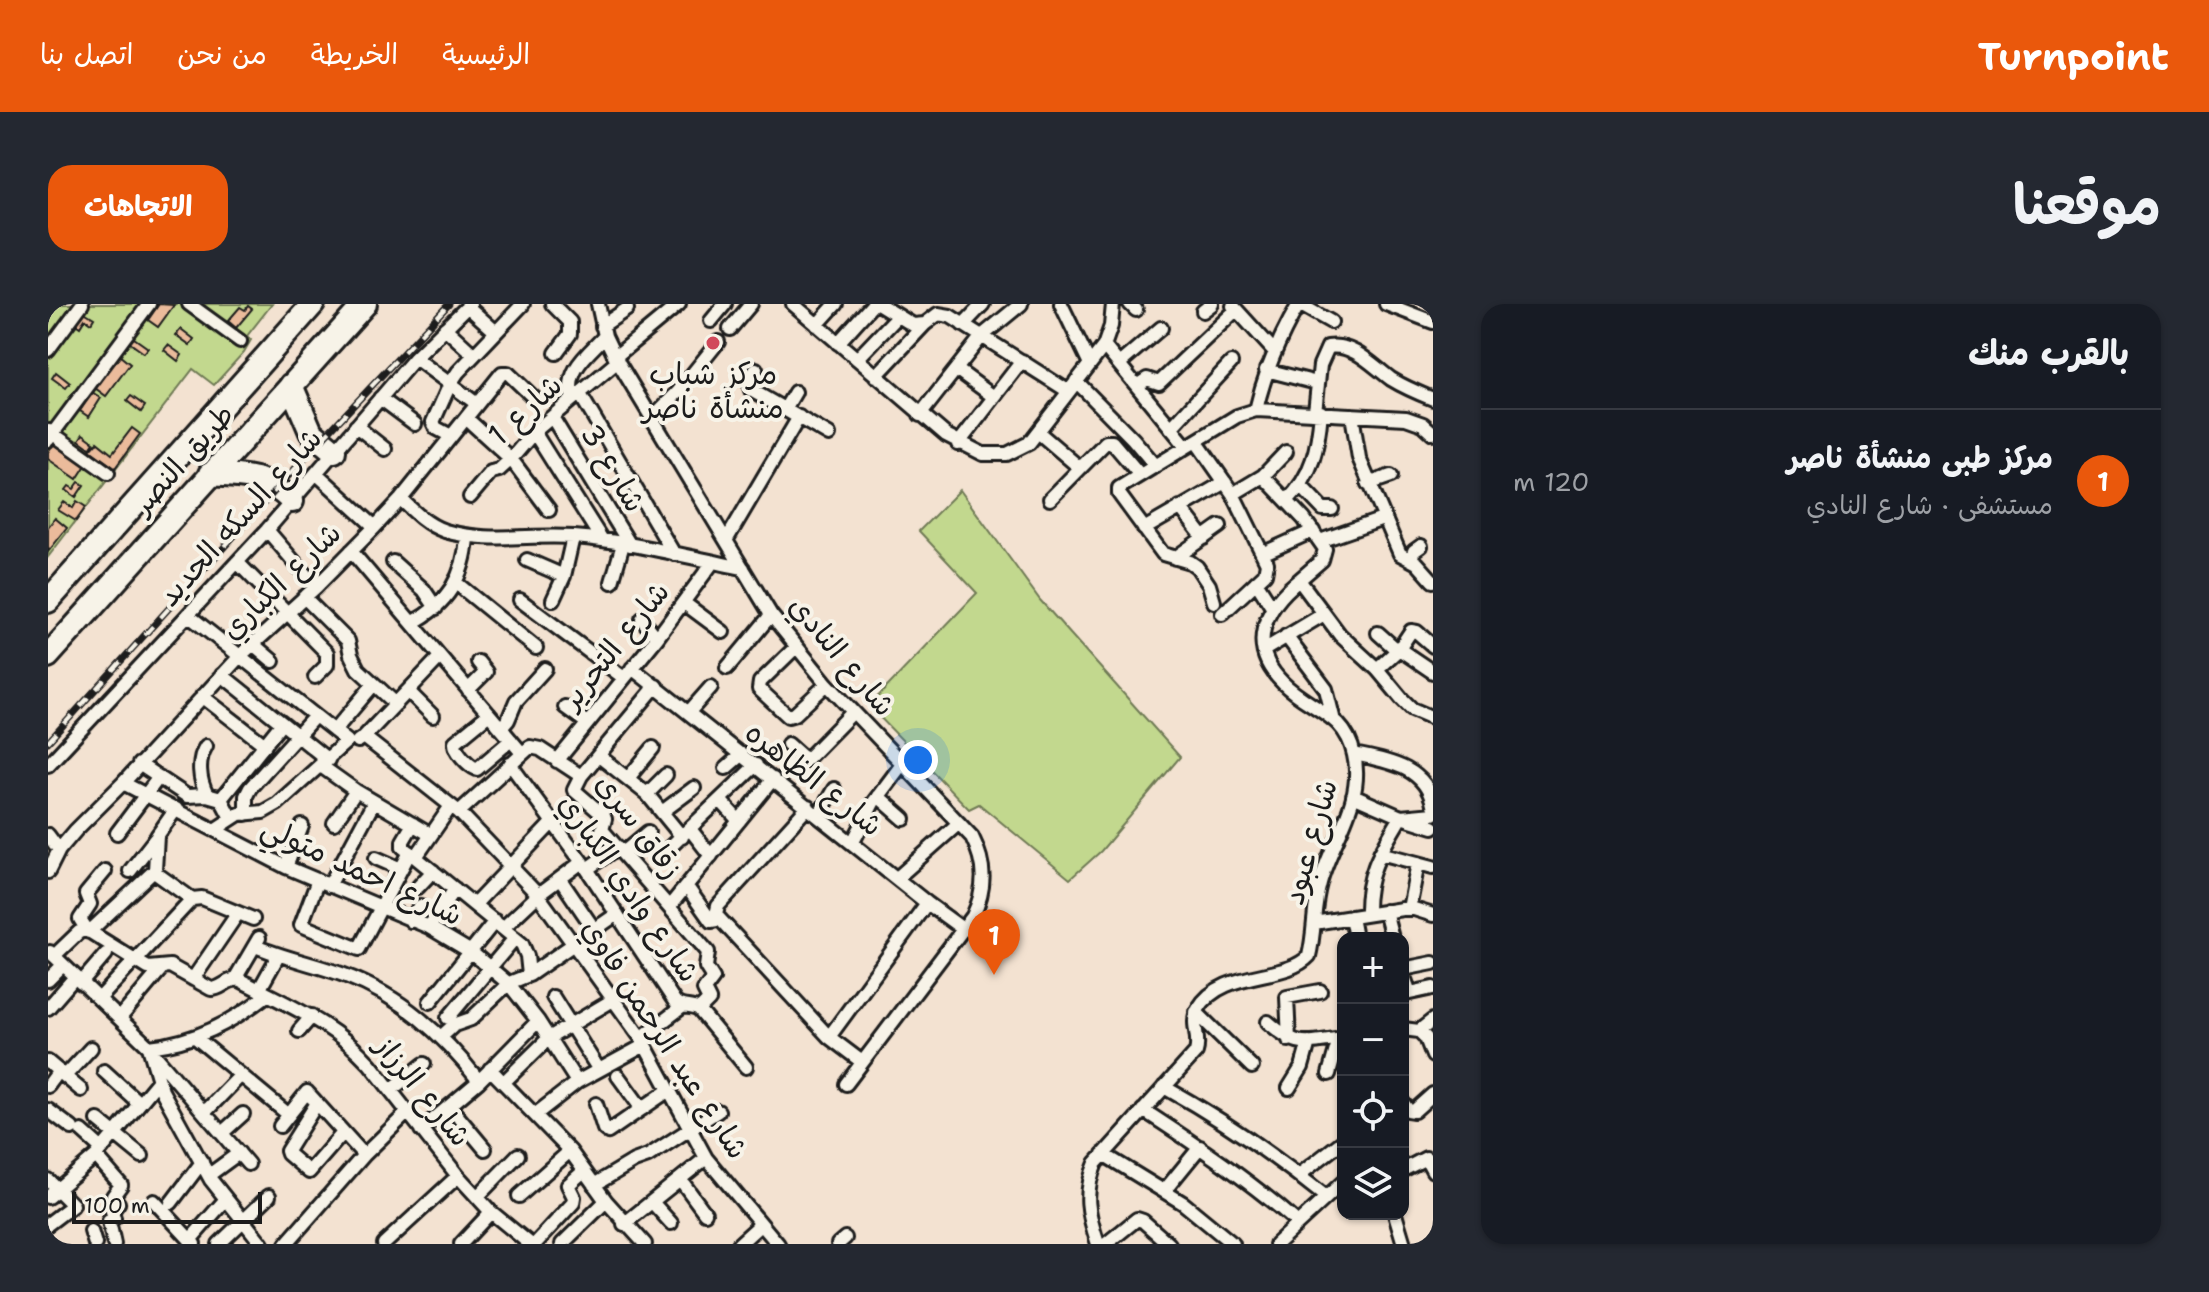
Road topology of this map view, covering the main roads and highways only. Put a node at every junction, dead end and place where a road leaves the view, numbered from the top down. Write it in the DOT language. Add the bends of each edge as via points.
graph roads {
  1 [pos="313,304"];
  2 [pos="365,304"];
  3 [pos="291,385"];
  4 [pos="334,451"];
  5 [pos="210,474"];
  6 [pos="292,501"];
  7 [pos="105,536"];
  8 [pos="142,549"];
  9 [pos="64,583"];
  10 [pos="102,596"];
  11 [pos="48,601"];
  12 [pos="48,656"];
  1 -- 7 [label="highway, طريق النصر"];
  2 -- 3 [label="highway, طريق النصر"];
  3 -- 4 [label="highway" via="311,432"];
  3 -- 5 [label="highway, طريق النصر"];
  5 -- 6 [label="highway" via="266,480"];
  5 -- 8 [label="highway, طريق النصر"];
  7 -- 8 [label="highway" via="108,549 119,556"];
  7 -- 9 [label="highway, طريق النصر"];
  8 -- 10 [label="highway, طريق النصر"];
  9 -- 10 [label="highway" via="86,576 98,583"];
  9 -- 11 [label="highway, طريق النصر"];
  10 -- 12 [label="highway, طريق النصر"];
}
